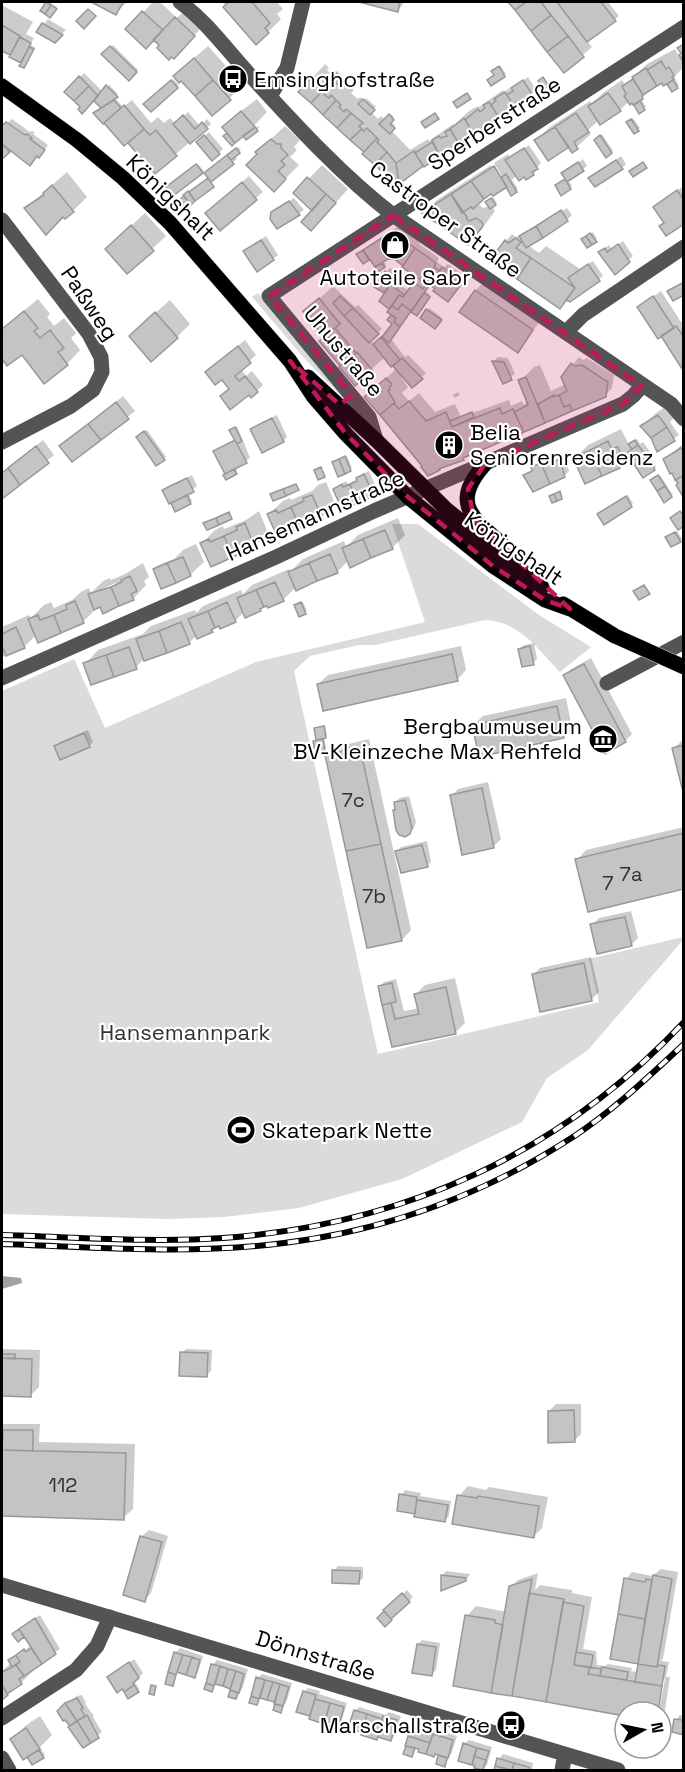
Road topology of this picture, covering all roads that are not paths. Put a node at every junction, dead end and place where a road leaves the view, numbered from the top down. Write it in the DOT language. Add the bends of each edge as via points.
graph roads {
  1 [pos="180,2"];
  2 [pos="303,2"];
  3 [pos="684,27"];
  4 [pos="2,86"];
  5 [pos="270,96"];
  6 [pos="393,215"];
  7 [pos="2,220"];
  8 [pos="684,247"];
  9 [pos="268,296"];
  10 [pos="566,332"];
  11 [pos="290,361"];
  12 [pos="642,386"];
  13 [pos="684,419"];
  14 [pos="376,440"];
  15 [pos="2,441"];
  16 [pos="485,464"];
  17 [pos="426,489"];
  18 [pos="408,497"];
  19 [pos="570,609"];
  20 [pos="684,642"];
  21 [pos="684,667"];
  22 [pos="2,678"];
  23 [pos="607,683"];
  24 [pos="2,1585"];
  25 [pos="110,1617"];
  26 [pos="2,1718"];
  27 [pos="565,1754"];
  28 [pos="2,1758"];
  29 [pos="9,1770"];
  30 [pos="562,1770"];
  31 [pos="618,1770"];
  1 -- 5 [label="street, Castroper Straße" via="195,13"];
  2 -- 5 [label="street" via="286,68"];
  3 -- 6 [label="street, Sperberstraße"];
  4 -- 11 [label="main road, Königshalt" via="123,178 170,223"];
  5 -- 6 [label="street, Castroper Straße" via="365,193"];
  6 -- 9 [label="street, Sperberstraße"];
  6 -- 10 [label="street, Castroper Straße"];
  7 -- 15 [label="street, Paßweg" via="89,334 101,357 102,372 93,390 71,406"];
  8 -- 10 [label="street" via="583,315"];
  9 -- 14 [label="street, Uhustraße" via="369,417"];
  10 -- 12 [label="street, Castroper Straße"];
  11 -- 14 [label="main road, Königshalt"];
  11 -- 18 [label="main road, Königshalt" via="346,434"];
  12 -- 13 [label="street, Castroper Straße" via="671,404"];
  12 -- 16 [label="street, Hansemannstraße" via="623,404"];
  14 -- 17 [label="main road, Königshalt"];
  16 -- 17 [label="street, Hansemannstraße"];
  16 -- 19 [label="main road" via="468,489 469,510 474,519"];
  17 -- 18 [label="street, Hansemannstraße"];
  17 -- 19 [label="main road, Königshalt" via="487,544"];
  18 -- 19 [label="main road, Königshalt" via="493,566 545,600"];
  18 -- 22 [label="street, Hansemannstraße"];
  19 -- 21 [label="main road, Königshalt, bridge" via="615,636"];
  20 -- 23 [label="street"];
  24 -- 25 [label="street, Dönnstraße"];
  25 -- 26 [label="street" via="88,1659"];
  25 -- 27 [label="street, Dönnstraße"];
  27 -- 30 [label="street"];
  27 -- 31 [label="street, Dönnstraße"];
  28 -- 29 [label="street"];
}
